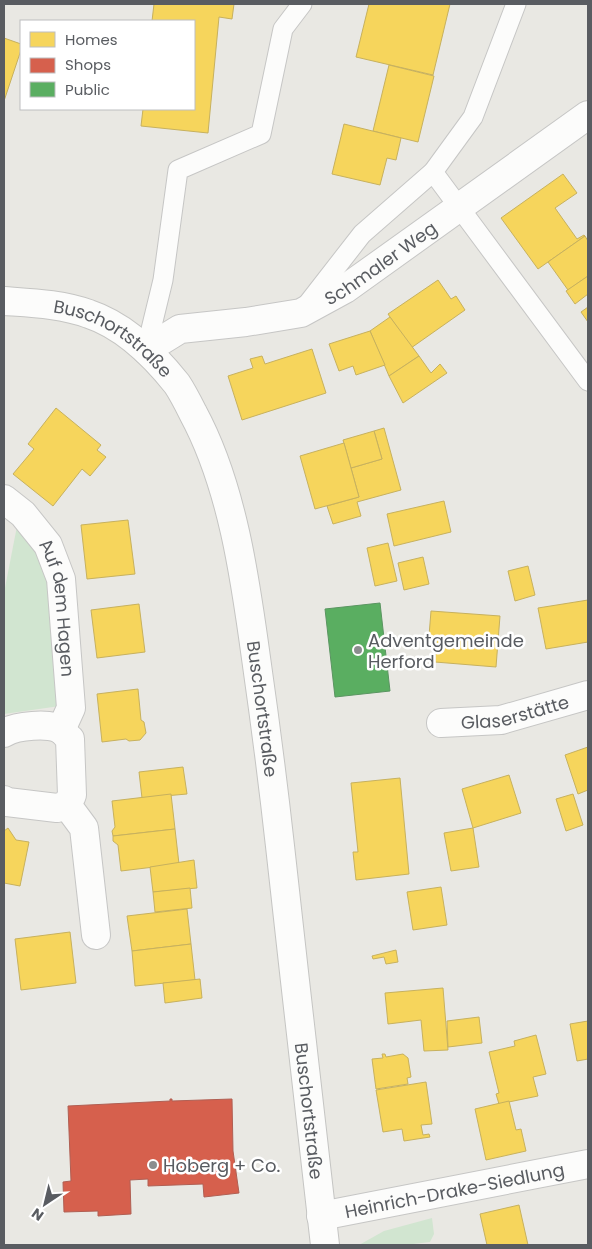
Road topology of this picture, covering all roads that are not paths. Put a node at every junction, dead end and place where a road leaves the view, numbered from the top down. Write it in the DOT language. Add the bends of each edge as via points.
graph roads {
  1 [pos="302,4"];
  2 [pos="516,4"];
  3 [pos="588,116"];
  4 [pos="432,172"];
  5 [pos="460,208"];
  6 [pos="4,301"];
  7 [pos="301,313"];
  8 [pos="146,350"];
  9 [pos="588,381"];
  10 [pos="4,499"];
  11 [pos="588,695"];
  12 [pos="440,723"];
  13 [pos="61,730"];
  14 [pos="4,733"];
  15 [pos="4,800"];
  16 [pos="67,805"];
  17 [pos="96,935"];
  18 [pos="588,1164"];
  19 [pos="321,1216"];
  20 [pos="325,1245"];
  1 -- 8 [label="lane" via="283,29 261,134 178,170 163,280"];
  2 -- 4 [label="lane" via="474,117"];
  3 -- 5 [label="street, Schmaler Weg"];
  4 -- 5 [label="lane"];
  4 -- 7 [label="lane" via="362,234"];
  5 -- 7 [label="street, Schmaler Weg" via="345,289"];
  5 -- 9 [label="lane"];
  6 -- 8 [label="street, Buschortstraße" via="44,303 89,314 111,324"];
  7 -- 8 [label="street, Schmaler Weg" via="180,329"];
  8 -- 19 [label="street, Buschortstraße" via="178,386 203,431 217,468 244,575 269,753"];
  10 -- 13 [label="street, Auf dem Hagen" via="23,514 48,545 61,579 71,708"];
  11 -- 12 [label="street, Glaserstätte" via="501,720"];
  13 -- 14 [label="street" via="48,725"];
  13 -- 16 [label="street" via="70,739 72,795"];
  15 -- 16 [label="street" via="57,808"];
  16 -- 17 [label="street" via="84,828"];
  18 -- 19 [label="street, Heinrich-Drake-Siedlung"];
  19 -- 20 [label="street, Buschortstraße"];
}
